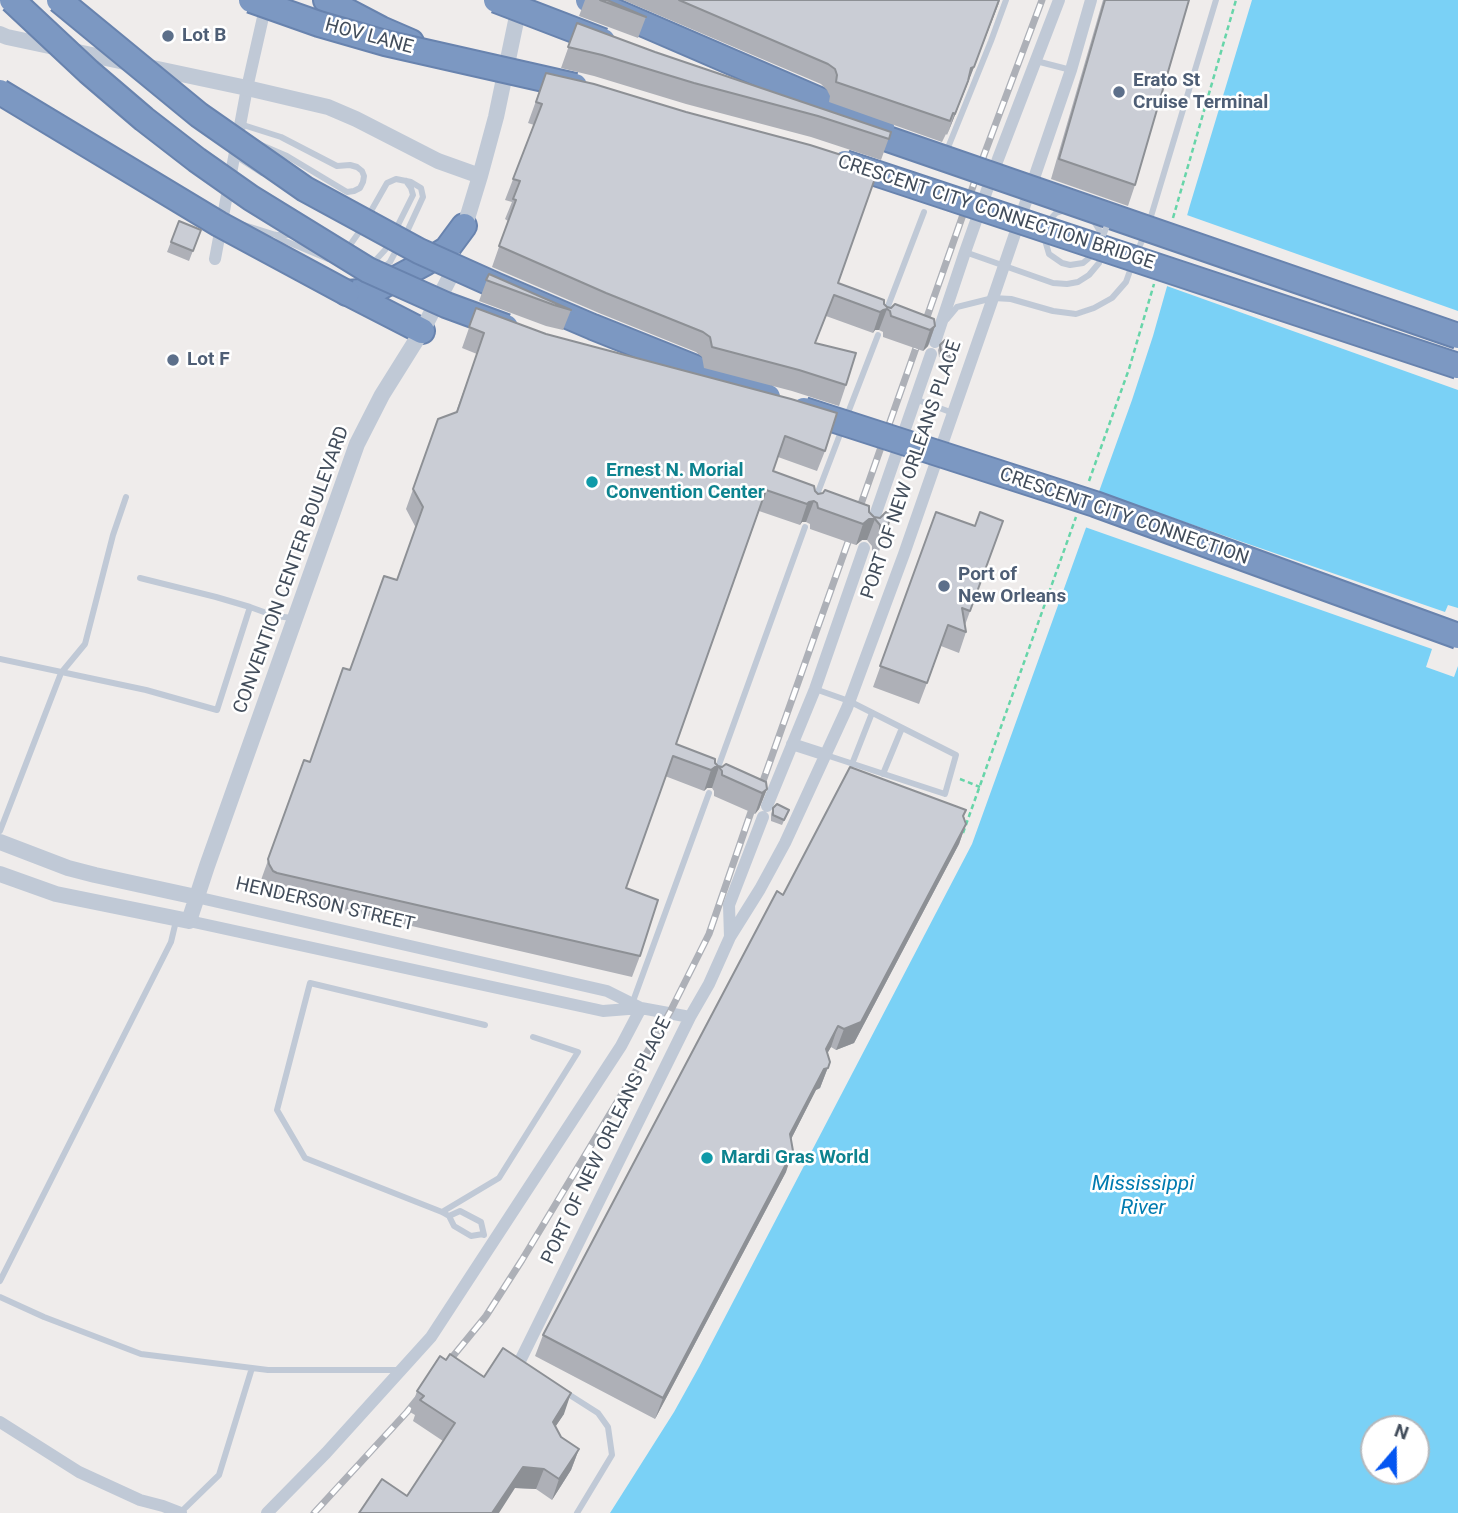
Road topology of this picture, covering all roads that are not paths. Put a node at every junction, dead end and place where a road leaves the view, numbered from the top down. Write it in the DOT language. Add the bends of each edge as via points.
graph roads {
  1 [pos="12,0"];
  2 [pos="60,0"];
  3 [pos="251,0"];
  4 [pos="267,0"];
  5 [pos="326,0"];
  6 [pos="496,0"];
  7 [pos="521,0"];
  8 [pos="588,0"];
  9 [pos="1006,0"];
  10 [pos="1059,0"];
  11 [pos="1091,0"];
  12 [pos="1216,0"];
  13 [pos="0,34"];
  14 [pos="626,49"];
  15 [pos="447,56"];
  16 [pos="1036,61"];
  17 [pos="1071,70"];
  18 [pos="718,81"];
  19 [pos="247,88"];
  20 [pos="0,92"];
  21 [pos="603,94"];
  22 [pos="240,124"];
  23 [pos="237,137"];
  24 [pos="947,150"];
  25 [pos="234,155"];
  26 [pos="820,155"];
  27 [pos="230,175"];
  28 [pos="480,176"];
  29 [pos="267,177"];
  30 [pos="999,177"];
  31 [pos="405,181"];
  32 [pos="288,187"];
  33 [pos="1061,187"];
  34 [pos="1041,199"];
  35 [pos="1116,205"];
  36 [pos="924,212"];
  37 [pos="367,218"];
  38 [pos="222,219"];
  39 [pos="464,226"];
  40 [pos="276,235"];
  41 [pos="965,251"];
  42 [pos="215,259"];
  43 [pos="339,263"];
  44 [pos="1003,265"];
  45 [pos="350,268"];
  46 [pos="347,293"];
  47 [pos="993,298"];
  48 [pos="882,323"];
  49 [pos="940,327"];
  50 [pos="422,331"];
  51 [pos="878,334"];
  52 [pos="530,336"];
  53 [pos="1458,336"];
  54 [pos="607,357"];
  55 [pos="1458,366"];
  56 [pos="915,399"];
  57 [pos="788,405"];
  58 [pos="953,413"];
  59 [pos="126,497"];
  60 [pos="812,509"];
  61 [pos="806,527"];
  62 [pos="870,530"];
  63 [pos="864,548"];
  64 [pos="140,578"];
  65 [pos="250,607"];
  66 [pos="295,619"];
  67 [pos="1458,636"];
  68 [pos="0,659"];
  69 [pos="61,673"];
  70 [pos="815,689"];
  71 [pos="849,701"];
  72 [pos="872,713"];
  73 [pos="902,728"];
  74 [pos="793,744"];
  75 [pos="826,755"];
  76 [pos="852,764"];
  77 [pos="883,774"];
  78 [pos="713,782"];
  79 [pos="709,793"];
  80 [pos="0,831"];
  81 [pos="0,842"];
  82 [pos="0,874"];
  83 [pos="196,897"];
  84 [pos="183,920"];
  85 [pos="730,937"];
  86 [pos="513,969"];
  87 [pos="509,990"];
  88 [pos="637,1006"];
  89 [pos="690,1017"];
  90 [pos="485,1025"];
  91 [pos="533,1037"];
  92 [pos="445,1214"];
  93 [pos="488,1238"];
  94 [pos="0,1281"];
  95 [pos="0,1297"];
  96 [pos="525,1366"];
  97 [pos="252,1368"];
  98 [pos="401,1370"];
  99 [pos="553,1384"];
  100 [pos="0,1422"];
  101 [pos="180,1513"];
  102 [pos="267,1513"];
  103 [pos="577,1513"];
  1 -- 52 [label="highway, bridge" via="144,119 251,198 368,270"];
  2 -- 57 [label="highway, bridge" via="199,115 305,189 419,251 497,286"];
  3 -- 15 [label="highway, HOV LANE, bridge" via="385,43"];
  4 -- 19 [label="street"];
  5 -- 15 [label="highway, bridge"];
  6 -- 14 [label="highway, bridge"];
  7 -- 28 [label="street, CONVENTION CENTER BOULEVARD"];
  8 -- 30 [label="highway, bridge"];
  9 -- 24 [label="lane"];
  10 -- 16 [label="street, PORT OF NEW ORLEANS PLACE"];
  11 -- 17 [label="street, PORT OF NEW ORLEANS PLACE"];
  12 -- 47 [label="lane" via="1152,216 1126,282 1112,299 1076,314"];
  13 -- 19 [label="street"];
  15 -- 21 [label="highway, bridge"];
  16 -- 17 [label="lane"];
  16 -- 41 [label="street, PORT OF NEW ORLEANS PLACE"];
  17 -- 44 [label="street, PORT OF NEW ORLEANS PLACE" via="1027,209"];
  18 -- 30 [label="highway, bridge"];
  19 -- 22 [label="street"];
  19 -- 28 [label="street" via="328,107 438,161"];
  20 -- 46 [label="highway, bridge" via="219,225"];
  22 -- 23 [label="street"];
  22 -- 23 [label="lane" via="281,137 337,166 357,167 363,182 347,192 287,156"];
  23 -- 25 [label="street"];
  25 -- 27 [label="street"];
  25 -- 29 [label="lane"];
  26 -- 55 [label="highway, CRESCENT CITY CONNECTION BRIDGE, bridge"];
  27 -- 37 [label="lane" via="340,245 354,241"];
  27 -- 38 [label="street"];
  28 -- 39 [label="street, CONVENTION CENTER BOULEVARD"];
  30 -- 53 [label="highway, bridge"];
  31 -- 37 [label="lane" via="387,183"];
  31 -- 40 [label="lane" via="413,195 385,250 373,263 365,265 289,235"];
  31 -- 45 [label="lane" via="421,188 423,197 390,262 379,272"];
  32 -- 37 [label="lane" via="336,201"];
  33 -- 34 [label="lane"];
  35 -- 44 [label="lane, bridge" via="1111,216 1107,227 1102,238 1099,246 1094,255 1078,265 1062,263 1049,254 1044,240 1047,224 1056,213 1069,209 1084,212 1094,219 1097,225 1104,236 1099,263 1078,282 1053,283"];
  36 -- 48 [label="lane"];
  38 -- 40 [label="lane"];
  38 -- 42 [label="street"];
  39 -- 46 [label="highway" via="447,249 416,268 373,290"];
  39 -- 50 [label="street, CONVENTION CENTER BOULEVARD" via="450,277"];
  40 -- 43 [label="lane"];
  41 -- 44 [label="lane"];
  41 -- 49 [label="street, PORT OF NEW ORLEANS PLACE"];
  44 -- 47 [label="street, PORT OF NEW ORLEANS PLACE"];
  46 -- 50 [label="highway"];
  47 -- 49 [label="lane" via="957,307"];
  47 -- 58 [label="street, PORT OF NEW ORLEANS PLACE"];
  49 -- 56 [label="street, PORT OF NEW ORLEANS PLACE"];
  50 -- 66 [label="street, CONVENTION CENTER BOULEVARD" via="358,444"];
  51 -- 60 [label="lane"];
  54 -- 57 [label="highway, bridge"];
  56 -- 58 [label="lane"];
  56 -- 62 [label="street, PORT OF NEW ORLEANS PLACE"];
  57 -- 67 [label="highway, CRESCENT CITY CONNECTION, bridge" via="1095,504"];
  58 -- 71 [label="street, PORT OF NEW ORLEANS PLACE"];
  59 -- 69 [label="lane" via="85,644"];
  61 -- 78 [label="lane"];
  63 -- 70 [label="street, PORT OF NEW ORLEANS PLACE"];
  64 -- 65 [label="lane"];
  65 -- 66 [label="lane"];
  65 -- 69 [label="lane" via="217,710"];
  66 -- 83 [label="street, CONVENTION CENTER BOULEVARD"];
  68 -- 69 [label="lane"];
  69 -- 80 [label="lane"];
  70 -- 71 [label="lane"];
  70 -- 74 [label="street, PORT OF NEW ORLEANS PLACE"];
  71 -- 72 [label="lane"];
  71 -- 75 [label="street, PORT OF NEW ORLEANS PLACE"];
  72 -- 73 [label="lane"];
  72 -- 76 [label="lane"];
  73 -- 77 [label="lane"];
  73 -- 77 [label="lane" via="956,755 945,794"];
  74 -- 75 [label="street"];
  74 -- 85 [label="street, PORT OF NEW ORLEANS PLACE" via="729,905"];
  75 -- 76 [label="lane"];
  75 -- 85 [label="street, PORT OF NEW ORLEANS PLACE" via="785,843"];
  76 -- 77 [label="lane"];
  79 -- 88 [label="lane"];
  81 -- 83 [label="street, HENDERSON STREET" via="77,870"];
  82 -- 84 [label="street, HENDERSON STREET" via="56,894"];
  83 -- 84 [label="street, CONVENTION CENTER BOULEVARD"];
  83 -- 86 [label="street, HENDERSON STREET"];
  84 -- 87 [label="street, HENDERSON STREET"];
  84 -- 94 [label="lane"];
  85 -- 89 [label="street, PORT OF NEW ORLEANS PLACE"];
  86 -- 87 [label="street"];
  86 -- 88 [label="street, HENDERSON STREET" via="607,990"];
  87 -- 88 [label="street, HENDERSON STREET" via="603,1011"];
  88 -- 89 [label="street, HENDERSON STREET"];
  88 -- 93 [label="street" via="621,1046"];
  89 -- 96 [label="street, PORT OF NEW ORLEANS PLACE"];
  90 -- 92 [label="lane" via="310,983 277,1110 305,1158"];
  91 -- 92 [label="lane" via="578,1052 499,1178"];
  92 -- 93 [label="lane" via="471,1236"];
  92 -- 93 [label="lane" via="460,1211 481,1222"];
  93 -- 98 [label="street" via="431,1337"];
  95 -- 97 [label="lane" via="141,1354"];
  97 -- 98 [label="lane"];
  97 -- 101 [label="lane" via="219,1475"];
  98 -- 102 [label="street"];
  99 -- 103 [label="lane" via="598,1413 608,1427 612,1455"];
  100 -- 101 [label="street" via="89,1477"];
}
